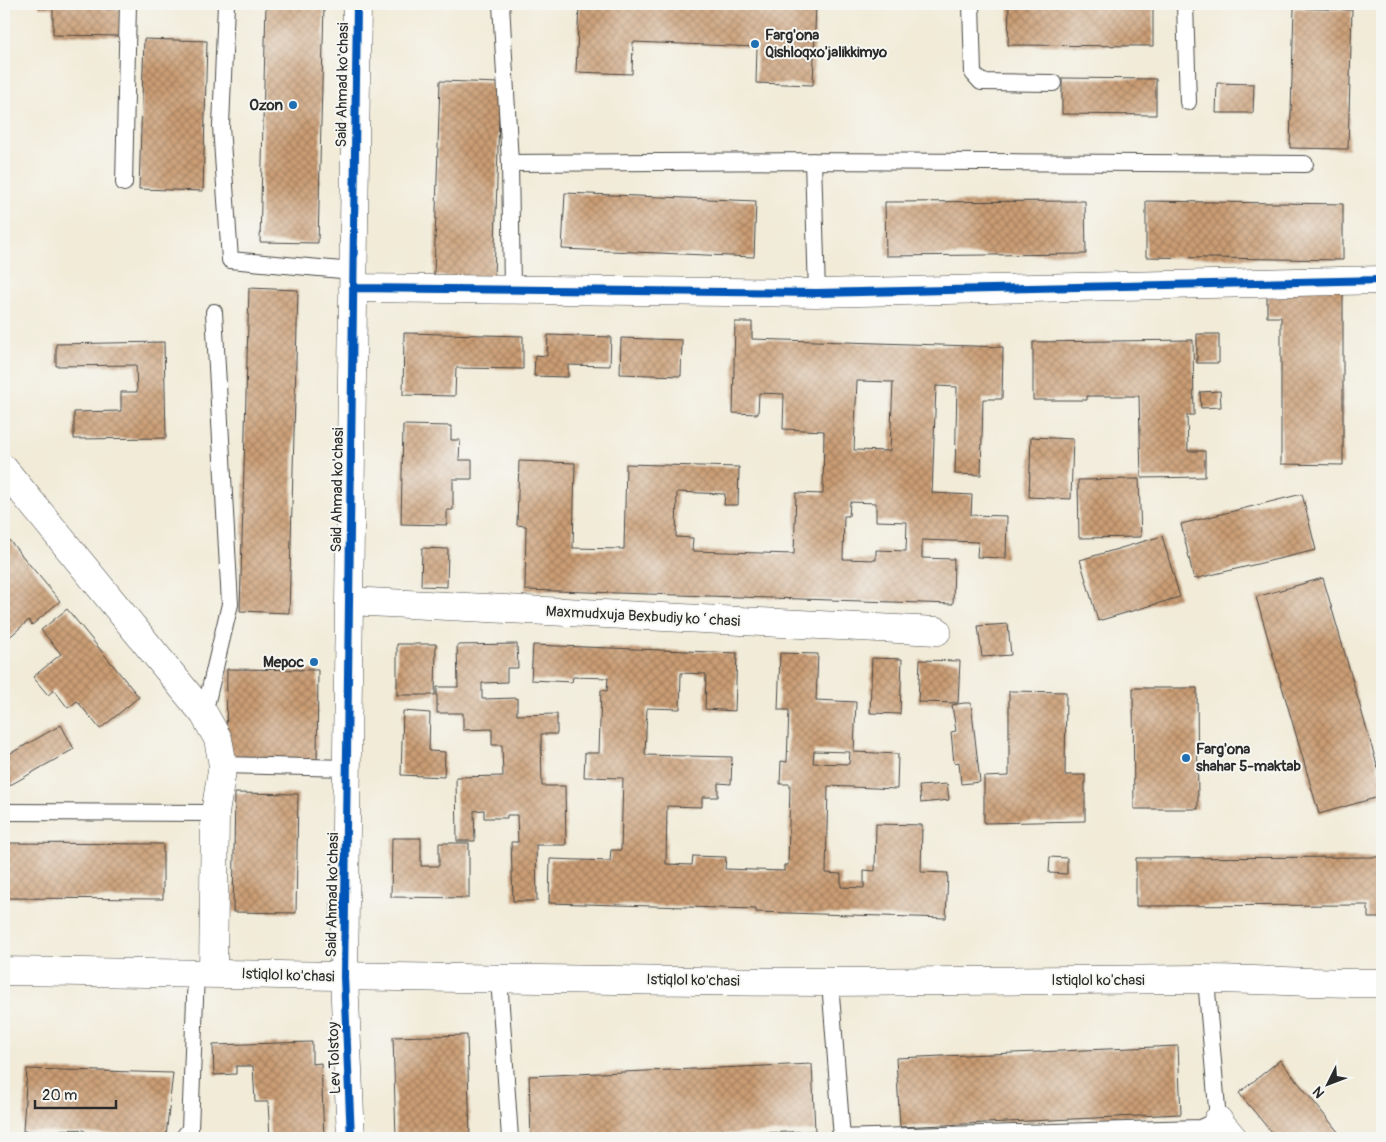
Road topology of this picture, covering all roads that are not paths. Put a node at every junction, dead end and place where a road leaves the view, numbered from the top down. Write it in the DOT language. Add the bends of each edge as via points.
graph roads {
  1 [pos="128,4"];
  2 [pos="226,4"];
  3 [pos="357,4"];
  4 [pos="502,4"];
  5 [pos="971,4"];
  6 [pos="1186,4"];
  7 [pos="1054,83"];
  8 [pos="1188,102"];
  9 [pos="813,161"];
  10 [pos="510,163"];
  11 [pos="1305,164"];
  12 [pos="124,183"];
  13 [pos="353,279"];
  14 [pos="1382,280"];
  15 [pos="512,288"];
  16 [pos="817,293"];
  17 [pos="214,312"];
  18 [pos="4,469"];
  19 [pos="349,602"];
  20 [pos="937,631"];
  21 [pos="204,714"];
  22 [pos="224,765"];
  23 [pos="347,768"];
  24 [pos="4,812"];
  25 [pos="215,813"];
  26 [pos="4,971"];
  27 [pos="204,973"];
  28 [pos="344,977"];
  29 [pos="499,978"];
  30 [pos="1206,979"];
  31 [pos="830,982"];
  32 [pos="1382,983"];
  33 [pos="1343,984"];
  34 [pos="1382,1001"];
  35 [pos="1212,1131"];
  36 [pos="63,1138"];
  37 [pos="80,1138"];
  38 [pos="183,1138"];
  39 [pos="351,1138"];
  40 [pos="510,1138"];
  41 [pos="837,1138"];
  42 [pos="842,1138"];
  1 -- 12 [label="lane"];
  2 -- 13 [label="lane" via="221,126 230,260"];
  3 -- 13 [label="street, Said Ahmad ko'chasi"];
  4 -- 10 [label="lane"];
  5 -- 7 [label="lane" via="973,73 982,82"];
  6 -- 8 [label="lane"];
  9 -- 10 [label="lane"];
  9 -- 11 [label="lane"];
  9 -- 16 [label="lane"];
  10 -- 15 [label="lane"];
  13 -- 15 [label="street"];
  13 -- 19 [label="street, Said Ahmad ko'chasi"];
  14 -- 16 [label="street"];
  15 -- 16 [label="street"];
  17 -- 21 [label="lane" via="230,604"];
  18 -- 21 [label="street"];
  19 -- 20 [label="street, Maxmudxuja Bexbudiy koʻchasi"];
  19 -- 23 [label="street, Said Ahmad ko'chasi"];
  21 -- 22 [label="street" via="218,739"];
  22 -- 23 [label="lane"];
  22 -- 25 [label="street"];
  23 -- 28 [label="street, Said Ahmad ko'chasi"];
  24 -- 25 [label="lane"];
  25 -- 27 [label="street"];
  26 -- 27 [label="street, Istiqlol ko'chasi"];
  27 -- 28 [label="street, Istiqlol ko'chasi"];
  27 -- 38 [label="lane" via="190,1129"];
  28 -- 29 [label="street, Istiqlol ko'chasi"];
  28 -- 39 [label="street, Lev Tolstoy"];
  29 -- 31 [label="street, Istiqlol ko'chasi"];
  29 -- 40 [label="lane"];
  30 -- 31 [label="street, Istiqlol ko'chasi"];
  30 -- 33 [label="street, Istiqlol ko'chasi"];
  30 -- 35 [label="lane"];
  31 -- 42 [label="lane"];
  32 -- 33 [label="street, Istiqlol ko'chasi"];
  33 -- 34 [label="street"];
  35 -- 42 [label="lane"];
  36 -- 37 [label="lane"];
  41 -- 42 [label="lane"];
}
